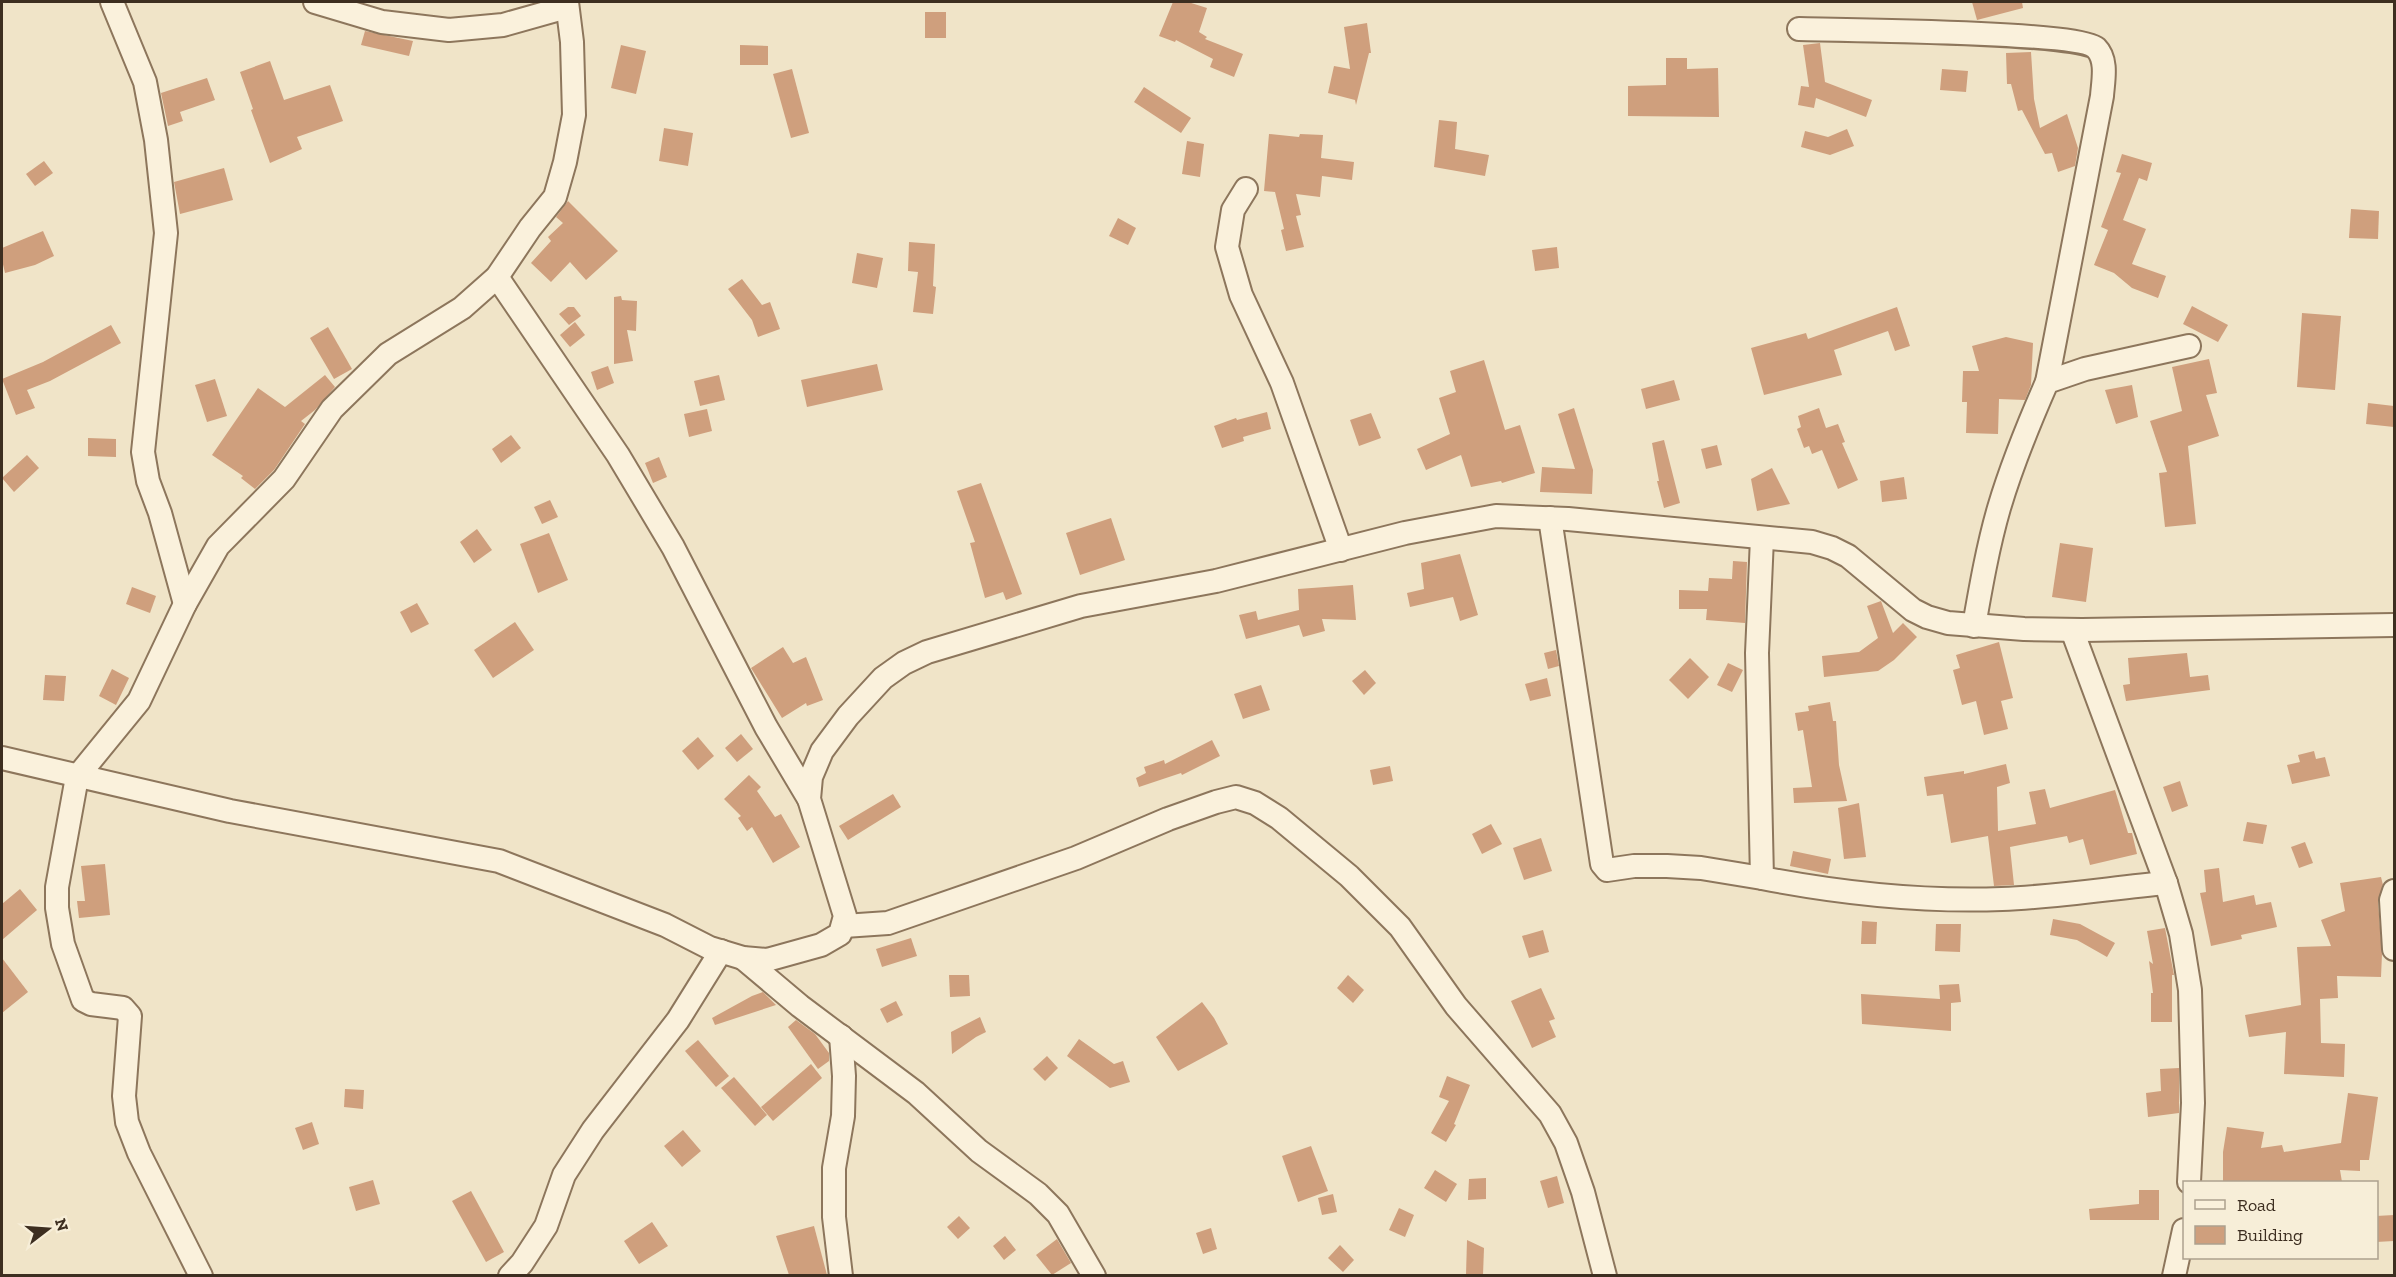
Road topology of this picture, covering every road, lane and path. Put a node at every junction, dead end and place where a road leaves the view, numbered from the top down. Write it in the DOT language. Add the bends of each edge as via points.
graph roads {
  1 [pos="112,2"];
  2 [pos="315,2"];
  3 [pos="567,4"];
  4 [pos="1799,29"];
  5 [pos="1246,189"];
  6 [pos="496,277"];
  7 [pos="2189,346"];
  8 [pos="2047,382"];
  9 [pos="1550,518"];
  10 [pos="1762,538"];
  11 [pos="1341,550"];
  12 [pos="185,604"];
  13 [pos="2394,625"];
  14 [pos="1974,626"];
  15 [pos="2072,630"];
  16 [pos="2,758"];
  17 [pos="77,777"];
  18 [pos="809,799"];
  19 [pos="1762,878"];
  20 [pos="2166,883"];
  21 [pos="2394,891"];
  22 [pos="844,926"];
  23 [pos="2394,949"];
  24 [pos="721,951"];
  25 [pos="743,958"];
  26 [pos="841,1036"];
  27 [pos="2189,1181"];
  28 [pos="2183,1234"];
  29 [pos="201,1275"];
  30 [pos="510,1275"];
  31 [pos="840,1275"];
  32 [pos="1094,1275"];
  33 [pos="1605,1275"];
  34 [pos="2174,1275"];
  1 -- 12 [label="street" via="145,82 156,140 166,233 143,452"];
  2 -- 3 [label="street" via="382,22 449,30 503,25"];
  3 -- 6 [label="street" via="574,115 565,162 555,198"];
  4 -- 8 [label="street" via="2042,37 2089,43 2097,49 2104,59 2102,96"];
  5 -- 11 [label="street" via="1233,210 1227,247 1241,295 1282,383"];
  6 -- 12 [label="street" via="462,308 388,354 332,409 284,479 218,546"];
  6 -- 18 [label="street" via="618,455 673,547 766,727"];
  7 -- 8 [label="street" via="2085,369"];
  8 -- 14 [label="street" via="1999,507"];
  9 -- 10 [label="street"];
  9 -- 11 [label="street" via="1477,518"];
  9 -- 19 [label="street" via="1602,864 1607,870 1667,866"];
  10 -- 14 [label="street" via="1832,548 1860,564 1913,610 1948,624"];
  10 -- 19 [label="street" via="1757,653"];
  11 -- 18 [label="street" via="1216,581 1081,606 927,652 883,678 848,716 822,751 811,777"];
  12 -- 17 [label="street" via="139,700"];
  13 -- 15 [label="street"];
  14 -- 15 [label="street"];
  15 -- 20 [label="street"];
  16 -- 17 [label="street"];
  17 -- 24 [label="street" via="230,811 500,861"];
  17 -- 29 [label="street" via="57,886 63,944 83,1000 123,1008 130,1016 124,1096 127,1122"];
  18 -- 22 [label="street" via="839,892"];
  19 -- 20 [label="street" via="1812,888 1910,897 2002,899"];
  20 -- 27 [label="street" via="2181,934 2190,990 2193,1103"];
  21 -- 23 [label="street"];
  22 -- 25 [label="street" via="840,934 821,945 767,960"];
  22 -- 33 [label="street" via="888,923 1076,858 1215,802 1236,797 1255,803 1349,876 1400,927 1456,1006 1550,1114 1580,1182"];
  24 -- 25 [label="street"];
  24 -- 30 [label="street" via="678,1020 593,1130 564,1175 546,1226"];
  25 -- 26 [label="street"];
  26 -- 31 [label="street" via="843,1116 834,1168"];
  26 -- 32 [label="street" via="916,1093 979,1151 1038,1194 1058,1214"];
  28 -- 34 [label="street"];
}
